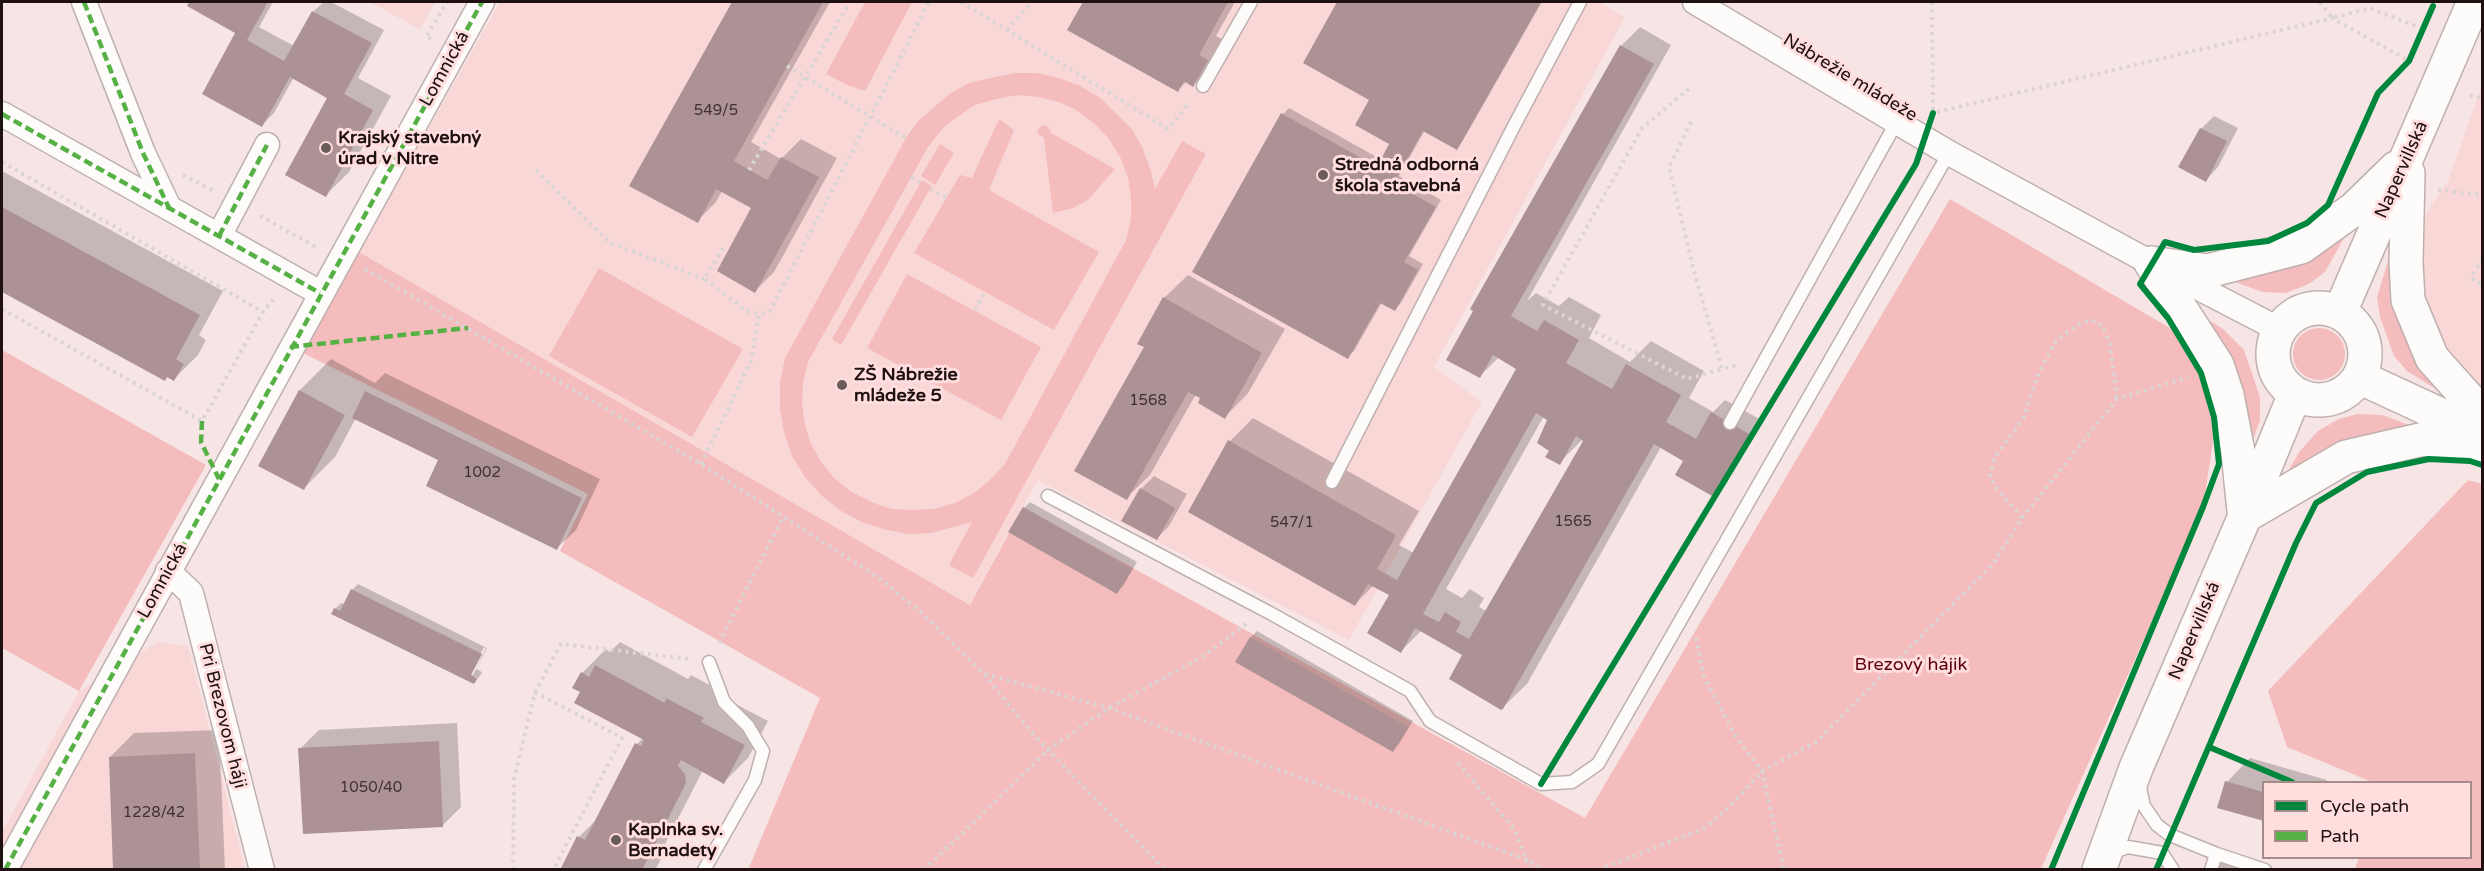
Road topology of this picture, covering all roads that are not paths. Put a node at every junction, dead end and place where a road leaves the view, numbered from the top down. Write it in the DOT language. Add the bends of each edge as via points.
graph roads {
  1 [pos="84,2"];
  2 [pos="482,2"];
  3 [pos="1251,2"];
  4 [pos="1580,2"];
  5 [pos="1695,2"];
  6 [pos="2468,15"];
  7 [pos="1203,86"];
  8 [pos="2,114"];
  9 [pos="1896,123"];
  10 [pos="267,145"];
  11 [pos="1949,153"];
  12 [pos="2408,157"];
  13 [pos="169,208"];
  14 [pos="219,236"];
  15 [pos="2151,263"];
  16 [pos="320,293"];
  17 [pos="2340,312"];
  18 [pos="2280,330"];
  19 [pos="2359,377"];
  20 [pos="2295,394"];
  21 [pos="2482,414"];
  22 [pos="1730,423"];
  23 [pos="2482,434"];
  24 [pos="2482,446"];
  25 [pos="1332,482"];
  26 [pos="1048,496"];
  27 [pos="2245,516"];
  28 [pos="168,571"];
  29 [pos="709,662"];
  30 [pos="2136,768"];
  31 [pos="2216,854"];
  32 [pos="2102,862"];
  33 [pos="2244,866"];
  34 [pos="5,870"];
  35 [pos="262,870"];
  36 [pos="704,870"];
  37 [pos="2173,870"];
  38 [pos="2211,870"];
  39 [pos="2265,870"];
  1 -- 13 [label="street" via="143,153"];
  2 -- 16 [label="street, Lomnická"];
  3 -- 7 [label="lane"];
  4 -- 25 [label="lane"];
  5 -- 9 [label="street, Nábrežie mládeže"];
  6 -- 12 [label="street, Napervillská"];
  8 -- 13 [label="street"];
  9 -- 11 [label="street, Nábrežie mládeže"];
  9 -- 22 [label="lane"];
  10 -- 14 [label="street"];
  11 -- 15 [label="street, Nábrežie mládeže"];
  11 -- 26 [label="lane" via="1598,764 1572,782 1541,784 1430,721 1410,691"];
  12 -- 15 [label="street" via="2354,209 2301,247 2208,271"];
  12 -- 17 [label="street, Napervillská"];
  12 -- 21 [label="street" via="2408,300 2432,358"];
  13 -- 14 [label="street"];
  14 -- 16 [label="street"];
  15 -- 18 [label="street, Nábrežie mládeže"];
  15 -- 27 [label="street" via="2217,365 2238,452"];
  16 -- 28 [label="street, Lomnická"];
  17 -- 18 [label="street" via="2307,310"];
  17 -- 19 [label="street" via="2353,323 2365,348"];
  18 -- 20 [label="street" via="2273,351 2274,364 2285,386"];
  19 -- 20 [label="street" via="2347,391 2331,399 2312,400"];
  19 -- 23 [label="street"];
  20 -- 27 [label="street, Napervillská"];
  24 -- 27 [label="street" via="2424,439 2346,457"];
  27 -- 30 [label="street, Napervillská"];
  28 -- 34 [label="street, Lomnická"];
  28 -- 35 [label="street, Pri Brezovom háji" via="191,592"];
  29 -- 36 [label="lane" via="724,702 748,726 763,751 755,780"];
  30 -- 31 [label="lane" via="2144,806 2157,825 2170,835"];
  30 -- 32 [label="street, Napervillská"];
  31 -- 33 [label="lane"];
  31 -- 38 [label="lane"];
  32 -- 37 [label="lane" via="2128,847 2162,853"];
  33 -- 39 [label="lane"];
}
